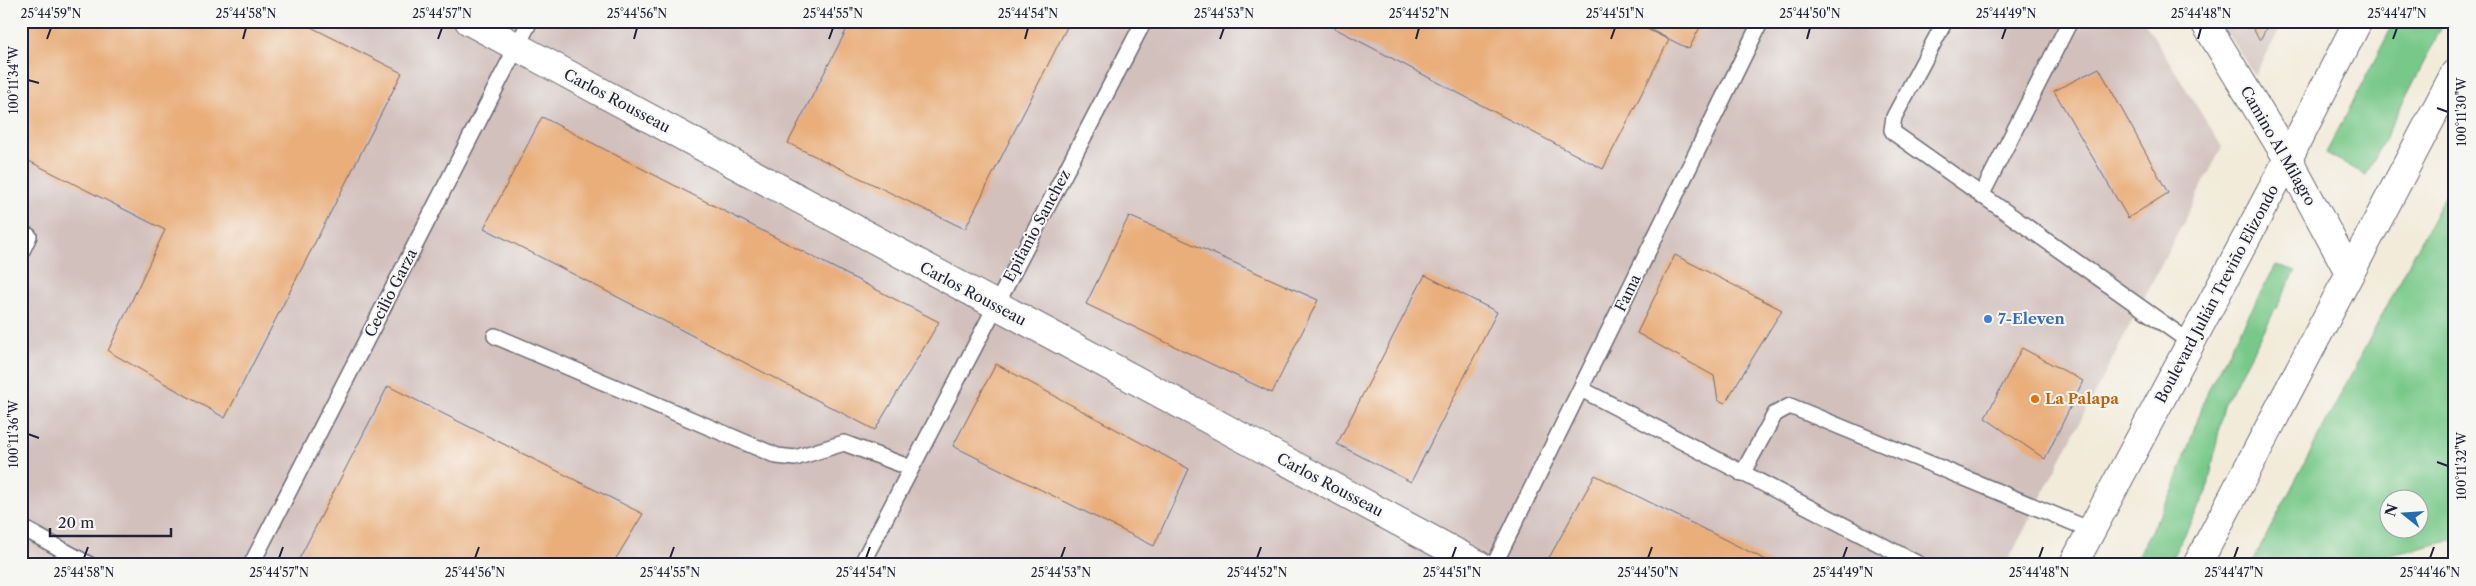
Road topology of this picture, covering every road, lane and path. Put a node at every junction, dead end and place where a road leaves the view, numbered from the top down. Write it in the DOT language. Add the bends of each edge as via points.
graph roads {
  1 [pos="469,21"];
  2 [pos="530,21"];
  3 [pos="1144,21"];
  4 [pos="1761,21"];
  5 [pos="1945,21"];
  6 [pos="2070,21"];
  7 [pos="2204,21"];
  8 [pos="2358,21"];
  9 [pos="517,47"];
  10 [pos="2455,74"];
  11 [pos="2288,159"];
  12 [pos="1981,196"];
  13 [pos="28,236"];
  14 [pos="21,253"];
  15 [pos="2349,272"];
  16 [pos="995,306"];
  17 [pos="495,336"];
  18 [pos="2191,343"];
  19 [pos="1581,389"];
  20 [pos="911,468"];
  21 [pos="1742,474"];
  22 [pos="21,527"];
  23 [pos="2091,530"];
  24 [pos="90,565"];
  25 [pos="251,565"];
  26 [pos="861,565"];
  27 [pos="1479,565"];
  28 [pos="1494,565"];
  29 [pos="1920,565"];
  30 [pos="2073,565"];
  31 [pos="2197,565"];
  1 -- 9 [label="street, Carlos Rousseau"];
  2 -- 9 [label="lane, Cecilio Garza"];
  3 -- 16 [label="lane, Epifanio Sanchez"];
  4 -- 19 [label="lane, Fama"];
  5 -- 12 [label="lane" via="1894,117 1892,130"];
  6 -- 12 [label="lane"];
  7 -- 11 [label="street, Camino Al Milagro"];
  8 -- 11 [label="street, Boulevard Julián Treviño Elizondo"];
  9 -- 16 [label="street, Carlos Rousseau"];
  9 -- 25 [label="lane, Cecilio Garza"];
  10 -- 15 [label="street"];
  11 -- 15 [label="street, Camino Al Milagro"];
  11 -- 18 [label="street, Boulevard Julián Treviño Elizondo"];
  12 -- 18 [label="lane"];
  13 -- 14 [label="lane"];
  15 -- 31 [label="street"];
  16 -- 20 [label="lane, Epifanio Sanchez"];
  16 -- 27 [label="street, Carlos Rousseau"];
  17 -- 20 [label="lane" via="776,456 795,458 844,443"];
  18 -- 23 [label="street, Boulevard Julián Treviño Elizondo"];
  19 -- 21 [label="lane"];
  19 -- 28 [label="lane, Fama"];
  20 -- 26 [label="lane, Epifanio Sanchez"];
  21 -- 23 [label="lane" via="1776,414 1790,406"];
  21 -- 29 [label="lane"];
  22 -- 24 [label="lane"];
  23 -- 30 [label="street, Boulevard Julián Treviño Elizondo"];
}
